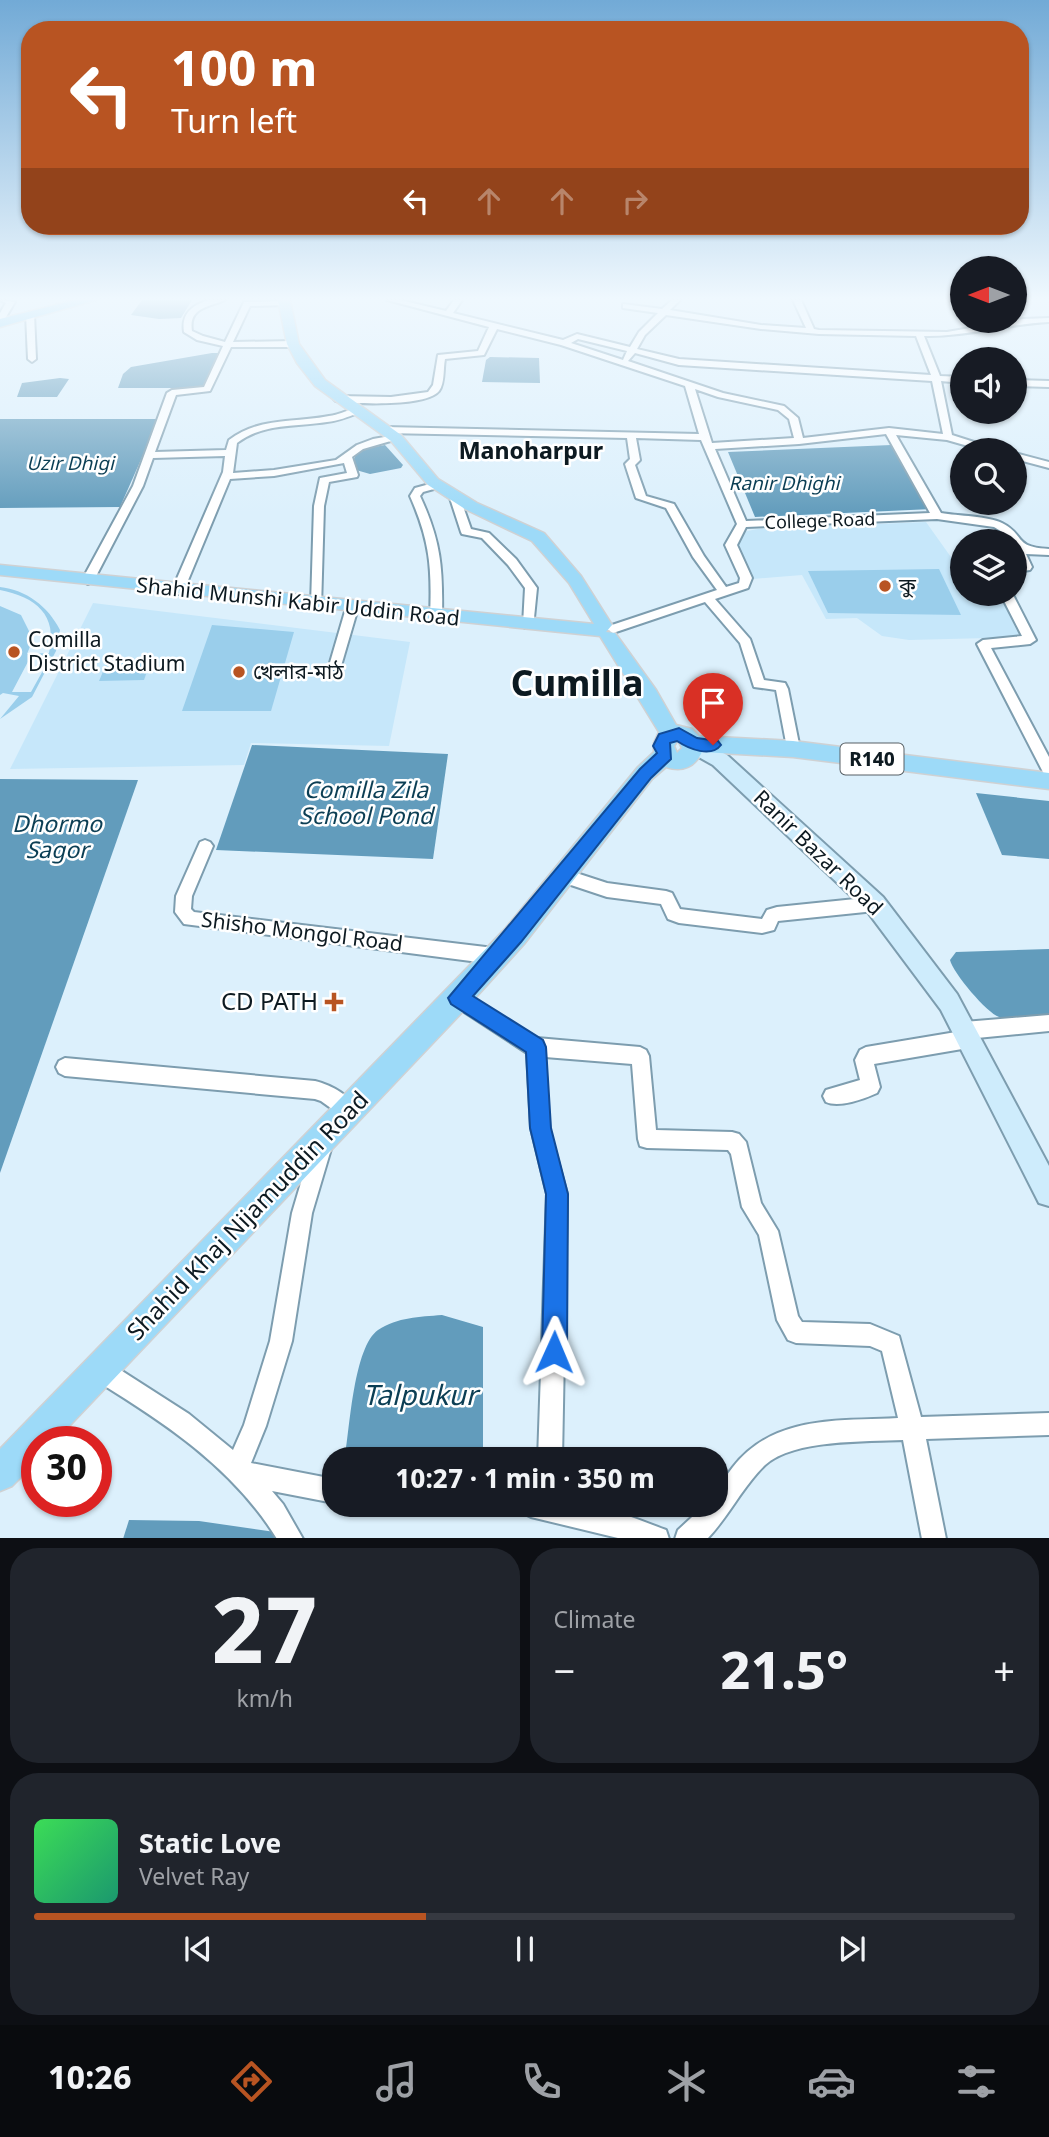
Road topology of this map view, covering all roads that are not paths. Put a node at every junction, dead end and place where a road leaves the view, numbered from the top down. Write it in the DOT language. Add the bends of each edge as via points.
graph roads {
  1 [pos="215,372"];
  2 [pos="312,372"];
  3 [pos="439,372"];
  4 [pos="650,372"];
  5 [pos="832,372"];
  6 [pos="934,372"];
  7 [pos="936,378"];
  8 [pos="950,379"];
  9 [pos="1027,383"];
  10 [pos="1049,384"];
  11 [pos="689,385"];
  12 [pos="339,399"];
  13 [pos="355,411"];
  14 [pos="888,430"];
  15 [pos="390,434"];
  16 [pos="631,435"];
  17 [pos="947,437"];
  18 [pos="951,438"];
  19 [pos="707,441"];
  20 [pos="799,441"];
  21 [pos="230,453"];
  22 [pos="150,455"];
  23 [pos="347,457"];
  24 [pos="1027,459"];
  25 [pos="1049,465"];
  26 [pos="227,476"];
  27 [pos="437,485"];
  28 [pos="454,495"];
  29 [pos="937,516"];
  30 [pos="742,524"];
  31 [pos="1005,529"];
  32 [pos="1027,547"];
  33 [pos="1049,552"];
  34 [pos="0,570"];
  35 [pos="88,580"];
  36 [pos="178,590"];
  37 [pos="724,592"];
  38 [pos="708,598"];
  39 [pos="317,605"];
  40 [pos="1013,606"];
  41 [pos="352,608"];
  42 [pos="436,617"];
  43 [pos="529,625"];
  44 [pos="606,630"];
  45 [pos="335,666"];
  46 [pos="668,745"];
  47 [pos="694,745"];
  48 [pos="793,749"];
  49 [pos="1049,770"];
  50 [pos="1049,781"];
  51 [pos="205,846"];
  52 [pos="564,876"];
  53 [pos="875,904"];
  54 [pos="494,956"];
  55 [pos="458,998"];
  56 [pos="1049,1023"];
  57 [pos="966,1035"];
  58 [pos="536,1047"];
  59 [pos="65,1067"];
  60 [pos="832,1096"];
  61 [pos="349,1112"];
  62 [pos="324,1138"];
  63 [pos="1043,1168"];
  64 [pos="1049,1193"];
  65 [pos="100,1370"];
  66 [pos="1049,1424"];
  67 [pos="912,1427"];
  68 [pos="550,1447"];
  69 [pos="239,1470"];
  70 [pos="0,1474"];
  71 [pos="322,1488"];
  72 [pos="582,1517"];
  73 [pos="291,1538"];
  74 [pos="657,1538"];
  75 [pos="687,1538"];
  76 [pos="934,1538"];
  1 -- 22 [label="street" via="207,389 172,393"];
  2 -- 12 [label="main road"];
  3 -- 12 [label="street" via="436,389 418,399"];
  4 -- 11 [label="street"];
  5 -- 7 [label="street"];
  6 -- 7 [label="street"];
  7 -- 8 [label="street"];
  7 -- 17 [label="street"];
  9 -- 10 [label="street"];
  11 -- 19 [label="street"];
  11 -- 20 [label="street" via="781,408 793,418"];
  12 -- 13 [label="main road"];
  13 -- 15 [label="main road"];
  13 -- 21 [label="street" via="321,421 247,430 232,442"];
  14 -- 17 [label="street"];
  14 -- 20 [label="street"];
  14 -- 29 [label="street"];
  15 -- 16 [label="street"];
  15 -- 23 [label="street"];
  15 -- 27 [label="main road"];
  16 -- 19 [label="street"];
  16 -- 37 [label="street" via="635,460 630,464 640,498 670,506"];
  17 -- 18 [label="street"];
  19 -- 20 [label="street"];
  19 -- 30 [label="street"];
  21 -- 22 [label="street"];
  21 -- 26 [label="street"];
  22 -- 35 [label="street"];
  23 -- 26 [label="street" via="339,463"];
  23 -- 39 [label="street" via="353,475 324,480 319,506"];
  24 -- 25 [label="street"];
  26 -- 36 [label="street"];
  27 -- 28 [label="main road"];
  27 -- 42 [label="street" via="419,490 415,496 438,556"];
  28 -- 43 [label="street" via="466,532 485,535 525,577 531,588"];
  28 -- 44 [label="main road" via="538,537 575,580"];
  29 -- 30 [label="street, College Road"];
  29 -- 31 [label="street, College Road"];
  30 -- 37 [label="street, College Road" via="730,545 747,582"];
  32 -- 33 [label="street"];
  34 -- 35 [label="main road, Shahid Munshi Kabir Uddin Road"];
  35 -- 36 [label="main road, Shahid Munshi Kabir Uddin Road"];
  36 -- 39 [label="main road, Shahid Munshi Kabir Uddin Road"];
  37 -- 38 [label="street, College Road"];
  38 -- 44 [label="street, College Road"];
  38 -- 48 [label="street" via="746,642 759,684 782,689"];
  39 -- 41 [label="main road, Shahid Munshi Kabir Uddin Road"];
  40 -- 49 [label="street" via="1030,640 983,644"];
  41 -- 42 [label="main road, Shahid Munshi Kabir Uddin Road"];
  41 -- 45 [label="street"];
  42 -- 43 [label="main road, Shahid Munshi Kabir Uddin Road"];
  43 -- 44 [label="main road, Shahid Munshi Kabir Uddin Road"];
  44 -- 46 [label="main road" via="649,695"];
  46 -- 47 [label="main road" via="675,760 693,754"];
  46 -- 52 [label="main road, Shahid Khaj Nijamuddin Road"];
  47 -- 48 [label="main road, R140"];
  47 -- 53 [label="main road, Ranir Bazar Road" via="720,760"];
  48 -- 50 [label="main road, R140"];
  51 -- 54 [label="street, Shisho Mongol Road" via="184,895 183,912 190,919"];
  52 -- 53 [label="street" via="607,890 666,898 679,916 762,926 777,914"];
  52 -- 54 [label="main road, Shahid Khaj Nijamuddin Road"];
  53 -- 57 [label="main road, Ranir Bazar Road" via="949,1002"];
  54 -- 55 [label="main road, Shahid Khaj Nijamuddin Road"];
  55 -- 58 [label="street"];
  55 -- 61 [label="main road, Shahid Khaj Nijamuddin Road"];
  56 -- 57 [label="street"];
  57 -- 60 [label="street" via="872,1054 864,1060 869,1090"];
  57 -- 63 [label="main road, Ranir Bazar Road"];
  58 -- 67 [label="street" via="637,1054 642,1059 647,1139 732,1141 739,1149 752,1207 768,1231 788,1320 796,1332 870,1335 891,1344"];
  58 -- 68 [label="street" via="540,1128 557,1194"];
  59 -- 61 [label="street" via="315,1090"];
  61 -- 62 [label="main road, Shahid Khaj Nijamuddin Road"];
  62 -- 65 [label="main road, Shahid Khaj Nijamuddin Road"];
  62 -- 69 [label="street" via="302,1213 281,1341"];
  63 -- 64 [label="main road, Ranir Bazar Road"];
  65 -- 69 [label="street" via="138,1393"];
  65 -- 70 [label="main road, Shahid Khaj Nijamuddin Road"];
  66 -- 67 [label="street"];
  67 -- 75 [label="street" via="789,1438 760,1456 701,1530"];
  67 -- 76 [label="street"];
  69 -- 71 [label="street"];
  69 -- 73 [label="street"];
  72 -- 74 [label="street"];
}
